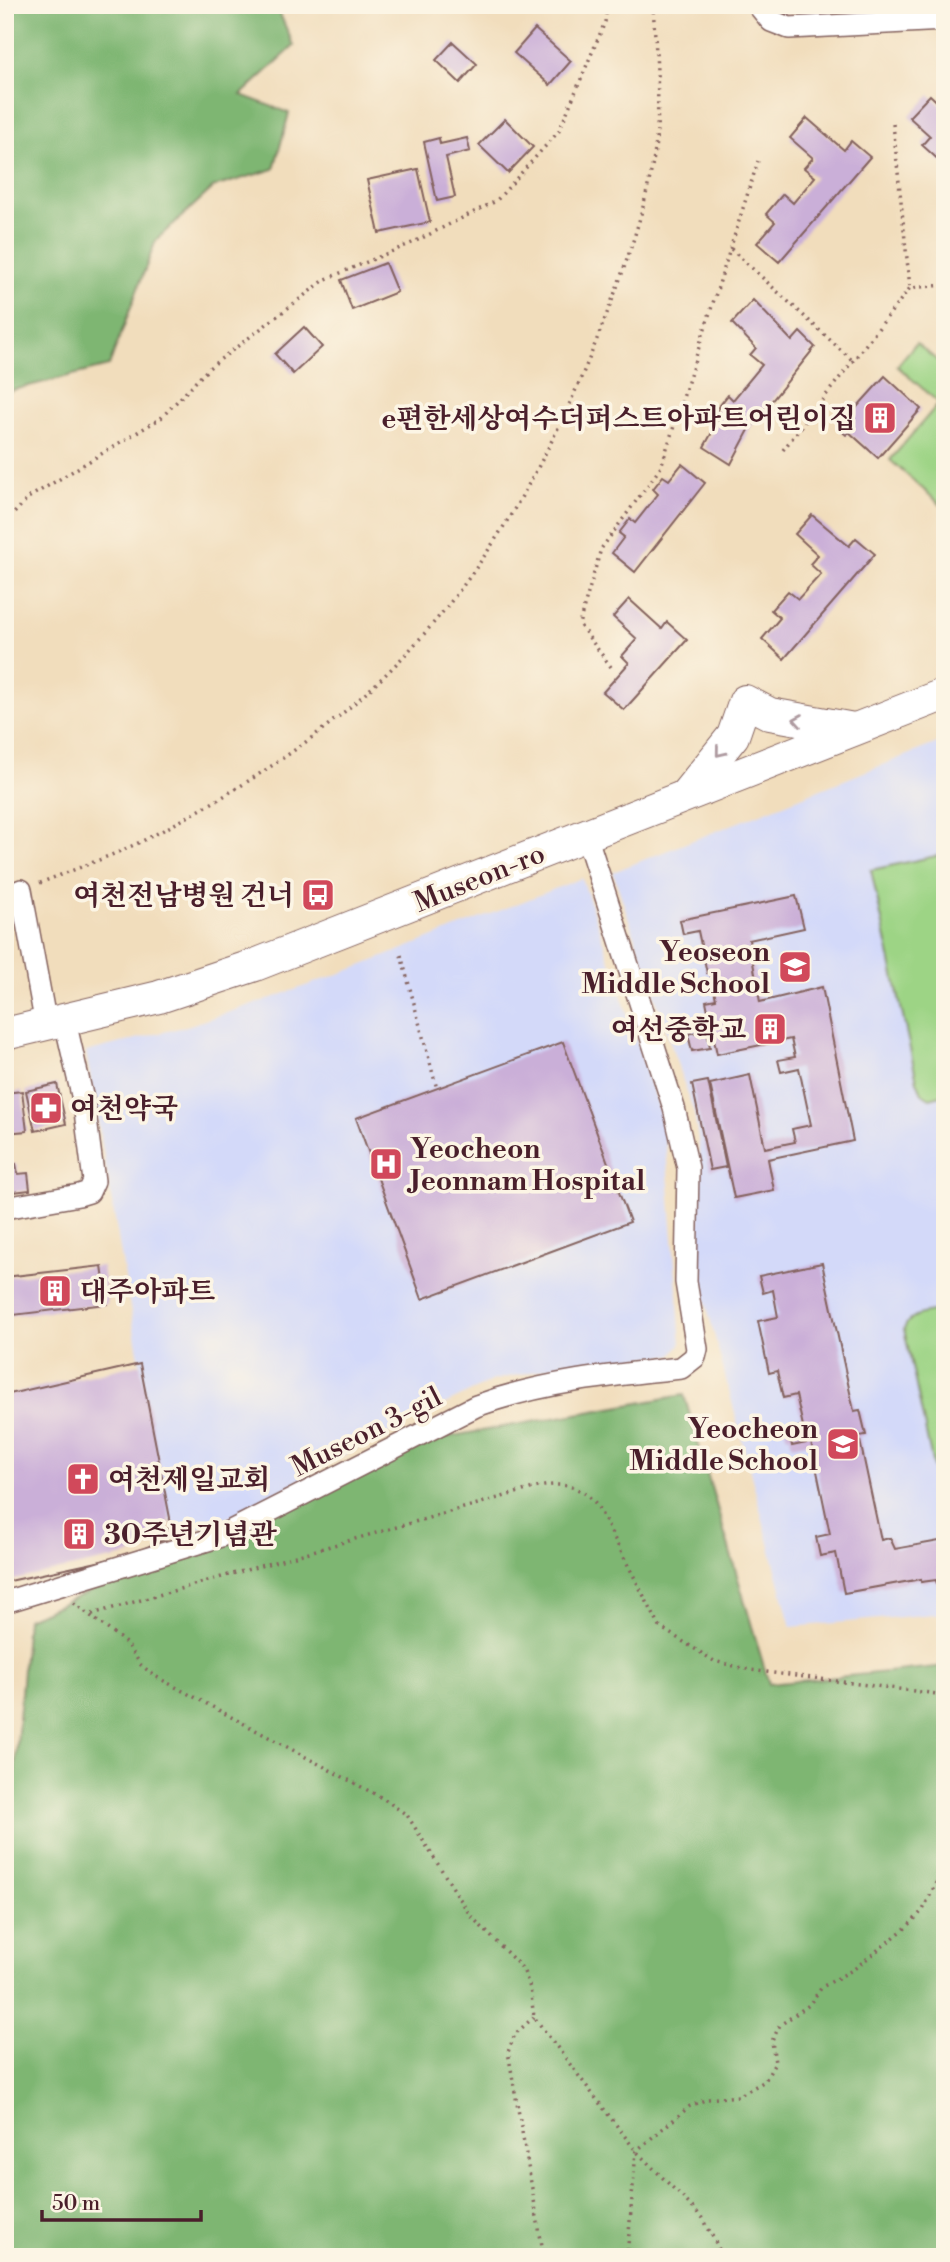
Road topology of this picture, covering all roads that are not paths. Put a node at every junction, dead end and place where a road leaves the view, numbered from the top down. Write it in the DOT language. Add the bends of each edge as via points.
graph roads {
  1 [pos="758,5"];
  2 [pos="853,15"];
  3 [pos="945,20"];
  4 [pos="945,694"];
  5 [pos="855,729"];
  6 [pos="684,797"];
  7 [pos="586,835"];
  8 [pos="21,890"];
  9 [pos="55,1023"];
  10 [pos="5,1034"];
  11 [pos="5,1208"];
  12 [pos="5,1602"];
  1 -- 2 [label="street" via="766,17 783,27"];
  2 -- 3 [label="street"];
  4 -- 5 [label="street, Museon-ro"];
  5 -- 6 [label="street, Museon-ro"];
  5 -- 6 [label="street, one-way" via="770,714 745,701 733,736"];
  6 -- 7 [label="street, Museon-ro"];
  7 -- 9 [label="street, Museon-ro" via="255,965 159,997"];
  7 -- 12 [label="street, Museon 3-gil" via="674,1108 688,1168 686,1282 695,1357 681,1368 553,1384 476,1406 221,1536"];
  8 -- 9 [label="street"];
  9 -- 10 [label="street, Museon-ro"];
  9 -- 11 [label="street" via="83,1104 94,1181 89,1192"];
}
